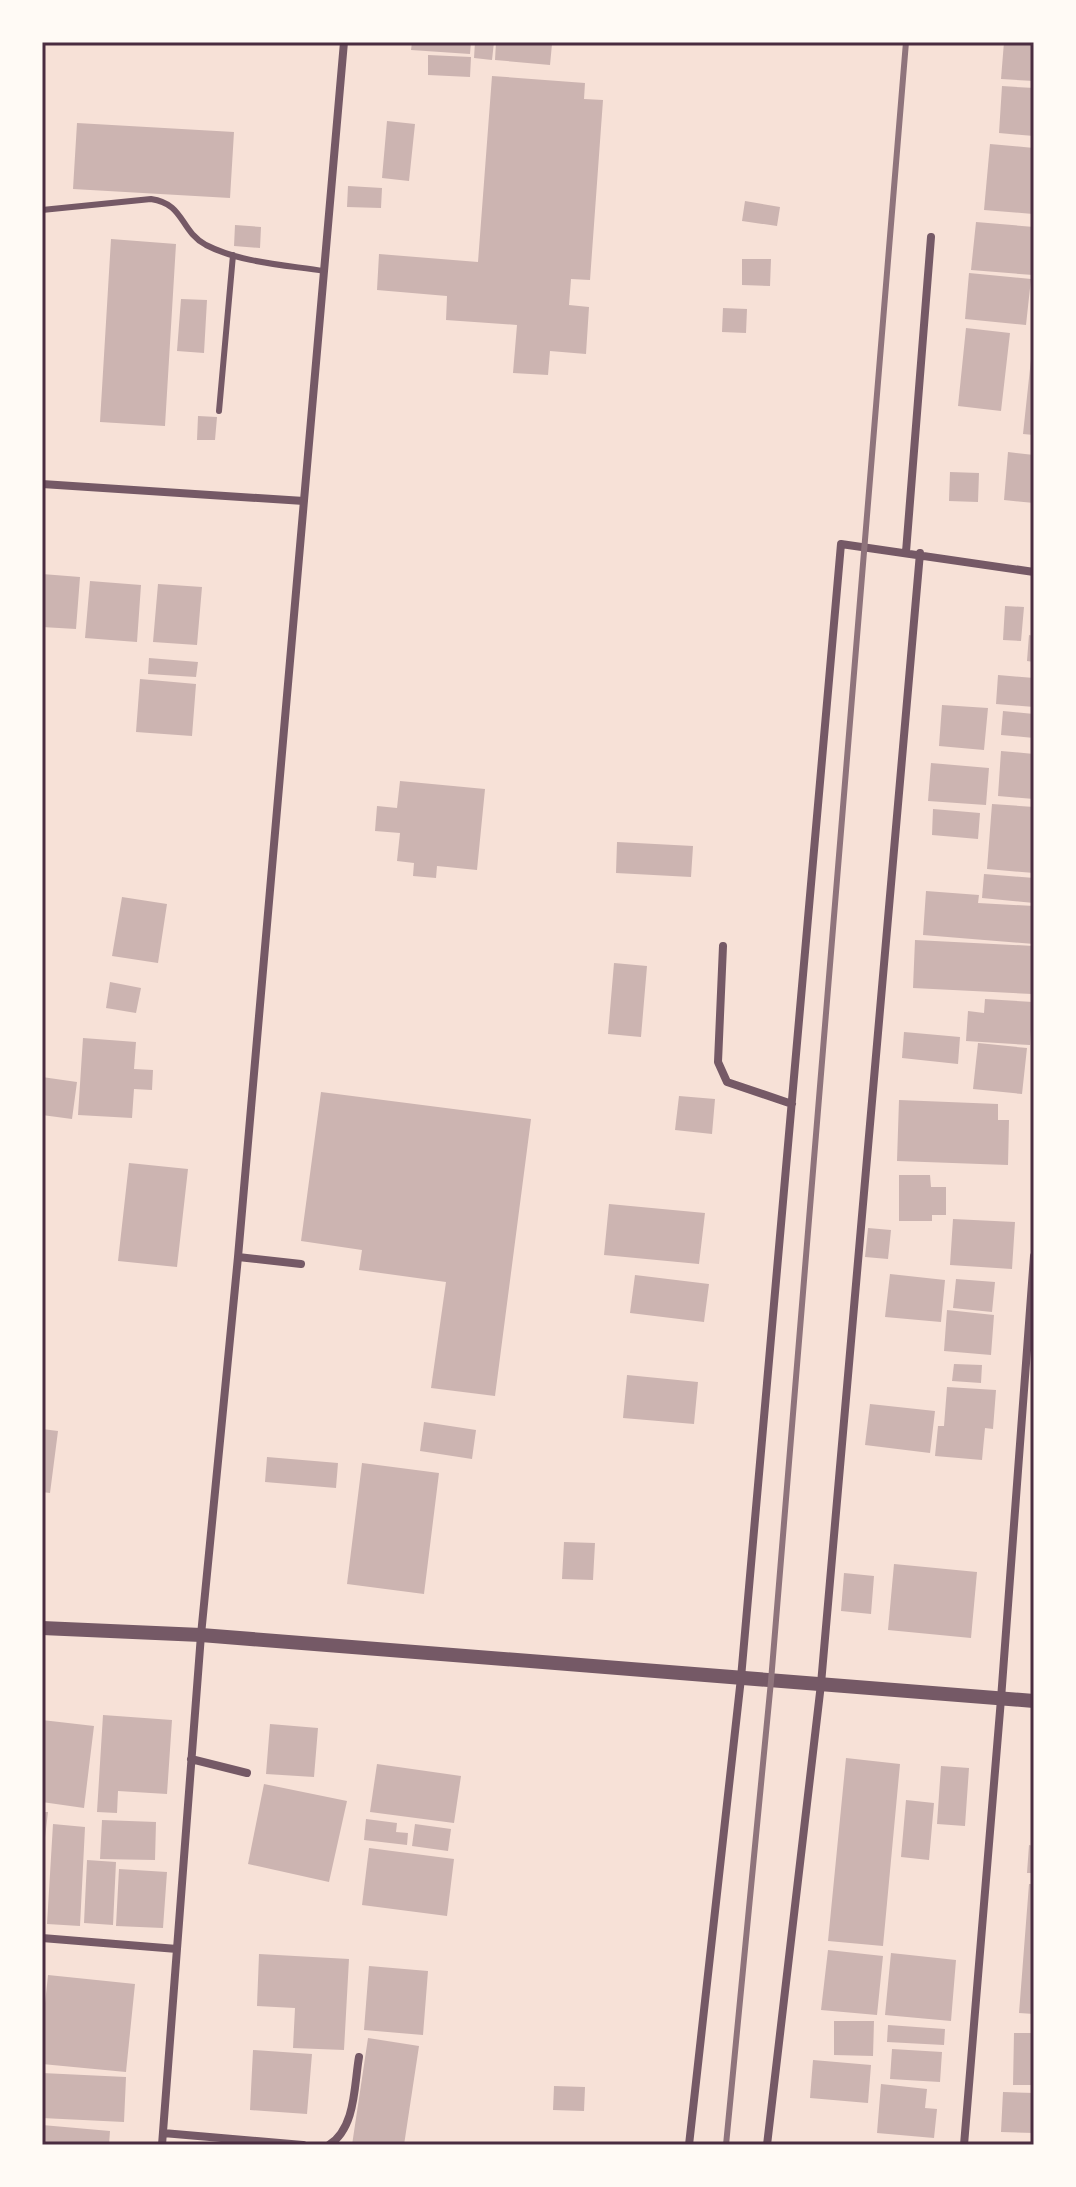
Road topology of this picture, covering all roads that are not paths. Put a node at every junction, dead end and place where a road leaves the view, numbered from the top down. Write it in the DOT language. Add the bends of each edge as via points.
graph roads {
  1 [pos="344,42"];
  2 [pos="42,210"];
  3 [pos="931,237"];
  4 [pos="233,255"];
  5 [pos="324,271"];
  6 [pos="219,411"];
  7 [pos="42,484"];
  8 [pos="304,501"];
  9 [pos="906,552"];
  10 [pos="920,553"];
  11 [pos="1034,572"];
  12 [pos="723,946"];
  13 [pos="792,1104"];
  14 [pos="1034,1256"];
  15 [pos="238,1257"];
  16 [pos="301,1264"];
  17 [pos="42,1628"];
  18 [pos="201,1635"];
  19 [pos="741,1678"];
  20 [pos="821,1684"];
  21 [pos="1001,1699"];
  22 [pos="1034,1701"];
  23 [pos="191,1759"];
  24 [pos="247,1773"];
  25 [pos="42,1938"];
  26 [pos="177,1949"];
  27 [pos="359,2057"];
  28 [pos="163,2133"];
  29 [pos="162,2145"];
  30 [pos="303,2145"];
  31 [pos="329,2145"];
  32 [pos="689,2145"];
  33 [pos="767,2145"];
  34 [pos="964,2145"];
  1 -- 5 [label="street"];
  2 -- 4 [label="lane" via="163,201 174,207 189,233"];
  3 -- 9 [label="street"];
  4 -- 5 [label="lane"];
  4 -- 6 [label="lane"];
  5 -- 8 [label="street"];
  7 -- 8 [label="street"];
  8 -- 15 [label="street"];
  9 -- 10 [label="street"];
  9 -- 13 [label="street" via="841,544"];
  10 -- 11 [label="street"];
  10 -- 20 [label="street"];
  12 -- 13 [label="street" via="718,1062 727,1082"];
  13 -- 19 [label="street"];
  14 -- 21 [label="street"];
  15 -- 16 [label="street"];
  15 -- 18 [label="street"];
  17 -- 18 [label="street"];
  18 -- 19 [label="street"];
  18 -- 23 [label="street"];
  19 -- 20 [label="street"];
  19 -- 32 [label="street"];
  20 -- 21 [label="street"];
  20 -- 33 [label="street"];
  21 -- 22 [label="street"];
  21 -- 34 [label="street"];
  23 -- 24 [label="street"];
  23 -- 26 [label="street"];
  25 -- 26 [label="street"];
  26 -- 28 [label="street"];
  27 -- 31 [label="street" via="349,2122"];
  28 -- 29 [label="street"];
  28 -- 30 [label="street"];
}
